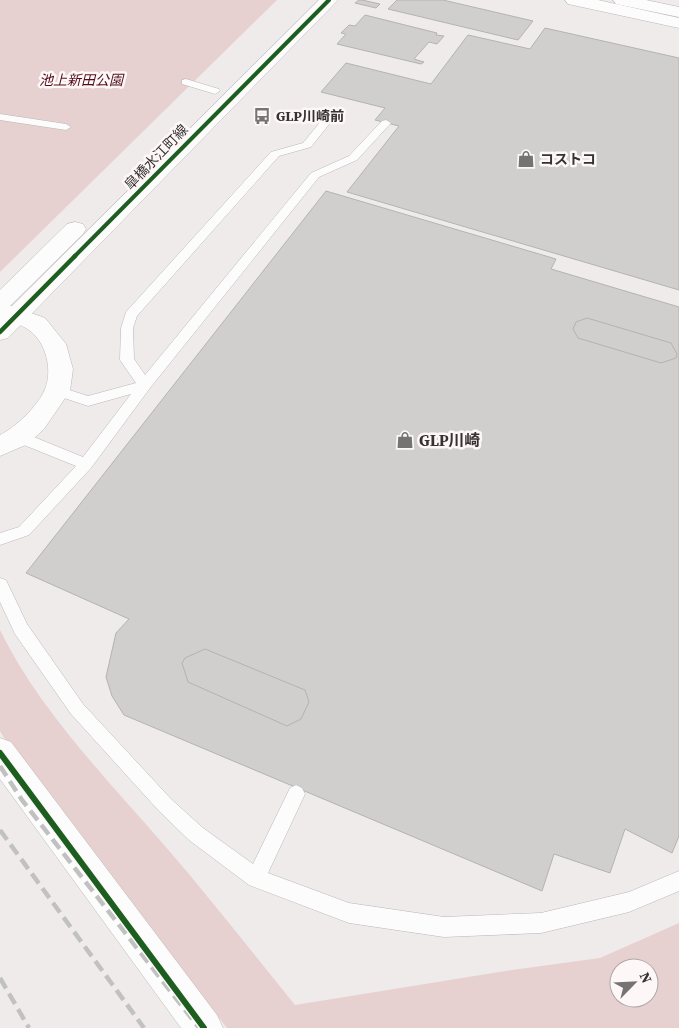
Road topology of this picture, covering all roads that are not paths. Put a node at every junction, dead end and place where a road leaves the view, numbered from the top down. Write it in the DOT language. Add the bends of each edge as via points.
graph roads {
  1 [pos="307,0"];
  2 [pos="329,0"];
  3 [pos="574,0"];
  4 [pos="622,0"];
  5 [pos="671,0"];
  6 [pos="679,2"];
  7 [pos="679,12"];
  8 [pos="679,23"];
  9 [pos="186,82"];
  10 [pos="215,91"];
  11 [pos="0,117"];
  12 [pos="386,123"];
  13 [pos="325,124"];
  14 [pos="66,127"];
  15 [pos="4,315"];
  16 [pos="145,385"];
  17 [pos="57,391"];
  18 [pos="9,442"];
  19 [pos="86,464"];
  20 [pos="0,539"];
  21 [pos="0,585"];
  22 [pos="0,753"];
  23 [pos="296,794"];
  24 [pos="256,878"];
  25 [pos="679,881"];
  26 [pos="204,1028"];
  1 -- 10 [label="main road, 皐橋水江町線"];
  2 -- 15 [label="main road, 皐橋水江町線"];
  3 -- 8 [label="main road"];
  4 -- 7 [label="main road"];
  5 -- 6 [label="main road"];
  9 -- 10 [label="lane"];
  10 -- 15 [label="main road, 皐橋水江町線"];
  11 -- 14 [label="lane"];
  12 -- 16 [label="lane" via="354,158 315,175"];
  13 -- 16 [label="lane" via="307,144 275,154 131,315 127,328 127,360"];
  15 -- 17 [label="main road" via="37,324 54,344 62,369"];
  16 -- 17 [label="lane" via="88,401"];
  16 -- 19 [label="lane"];
  17 -- 18 [label="main road" via="35,422"];
  18 -- 19 [label="lane"];
  19 -- 20 [label="lane" via="24,531"];
  21 -- 24 [label="lane" via="21,629 77,709 165,805 196,834"];
  22 -- 26 [label="main road"];
  23 -- 24 [label="lane"];
  24 -- 25 [label="lane" via="350,913 444,927 541,923 629,902"];
}
